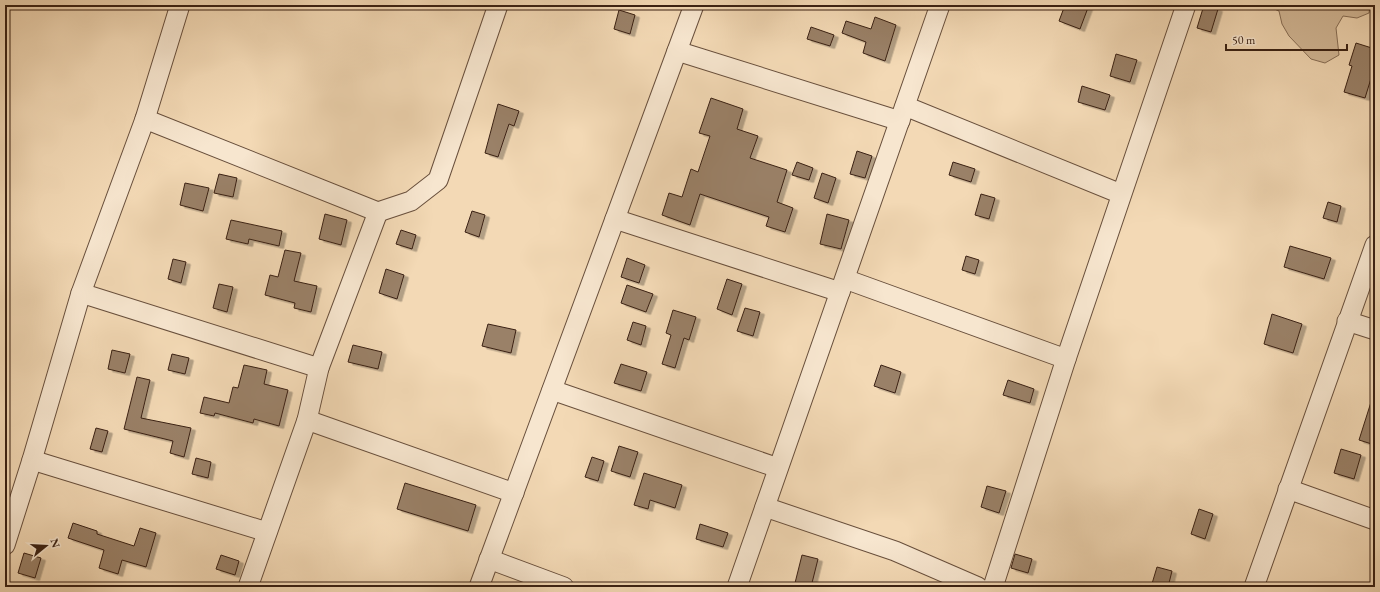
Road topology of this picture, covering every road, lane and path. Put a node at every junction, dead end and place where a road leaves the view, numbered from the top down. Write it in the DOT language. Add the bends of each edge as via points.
graph roads {
  1 [pos="180,5"];
  2 [pos="498,5"];
  3 [pos="694,5"];
  4 [pos="940,5"];
  5 [pos="1186,5"];
  6 [pos="677,52"];
  7 [pos="902,113"];
  8 [pos="145,119"];
  9 [pos="1121,194"];
  10 [pos="378,212"];
  11 [pos="615,219"];
  12 [pos="1375,245"];
  13 [pos="842,286"];
  14 [pos="81,293"];
  15 [pos="1347,321"];
  16 [pos="1375,330"];
  17 [pos="1066,359"];
  18 [pos="319,368"];
  19 [pos="552,390"];
  20 [pos="307,420"];
  21 [pos="32,460"];
  22 [pos="778,468"];
  23 [pos="1288,489"];
  24 [pos="514,493"];
  25 [pos="765,507"];
  26 [pos="1375,520"];
  27 [pos="267,532"];
  28 [pos="5,544"];
  29 [pos="489,559"];
  30 [pos="248,587"];
  31 [pos="479,587"];
  32 [pos="564,587"];
  33 [pos="736,587"];
  34 [pos="978,587"];
  35 [pos="993,587"];
  36 [pos="1254,587"];
  1 -- 8 [label="street"];
  2 -- 10 [label="street" via="438,180 411,201"];
  3 -- 6 [label="street"];
  4 -- 7 [label="street"];
  5 -- 9 [label="street"];
  6 -- 7 [label="street"];
  6 -- 11 [label="street"];
  7 -- 9 [label="street"];
  7 -- 13 [label="street"];
  8 -- 10 [label="street"];
  8 -- 14 [label="street"];
  9 -- 17 [label="street"];
  10 -- 18 [label="street"];
  11 -- 13 [label="street"];
  11 -- 19 [label="street"];
  12 -- 15 [label="street"];
  13 -- 17 [label="street"];
  13 -- 22 [label="street"];
  14 -- 18 [label="street"];
  14 -- 21 [label="street"];
  15 -- 16 [label="street"];
  15 -- 23 [label="street"];
  17 -- 35 [label="street"];
  18 -- 20 [label="street"];
  19 -- 22 [label="street"];
  19 -- 24 [label="street"];
  20 -- 24 [label="street"];
  20 -- 27 [label="street"];
  21 -- 27 [label="street"];
  21 -- 28 [label="street"];
  22 -- 25 [label="street"];
  23 -- 26 [label="street"];
  23 -- 36 [label="street"];
  24 -- 29 [label="street"];
  25 -- 33 [label="street"];
  25 -- 34 [label="street" via="895,551"];
  27 -- 30 [label="street"];
  29 -- 31 [label="street"];
  29 -- 32 [label="street"];
}
